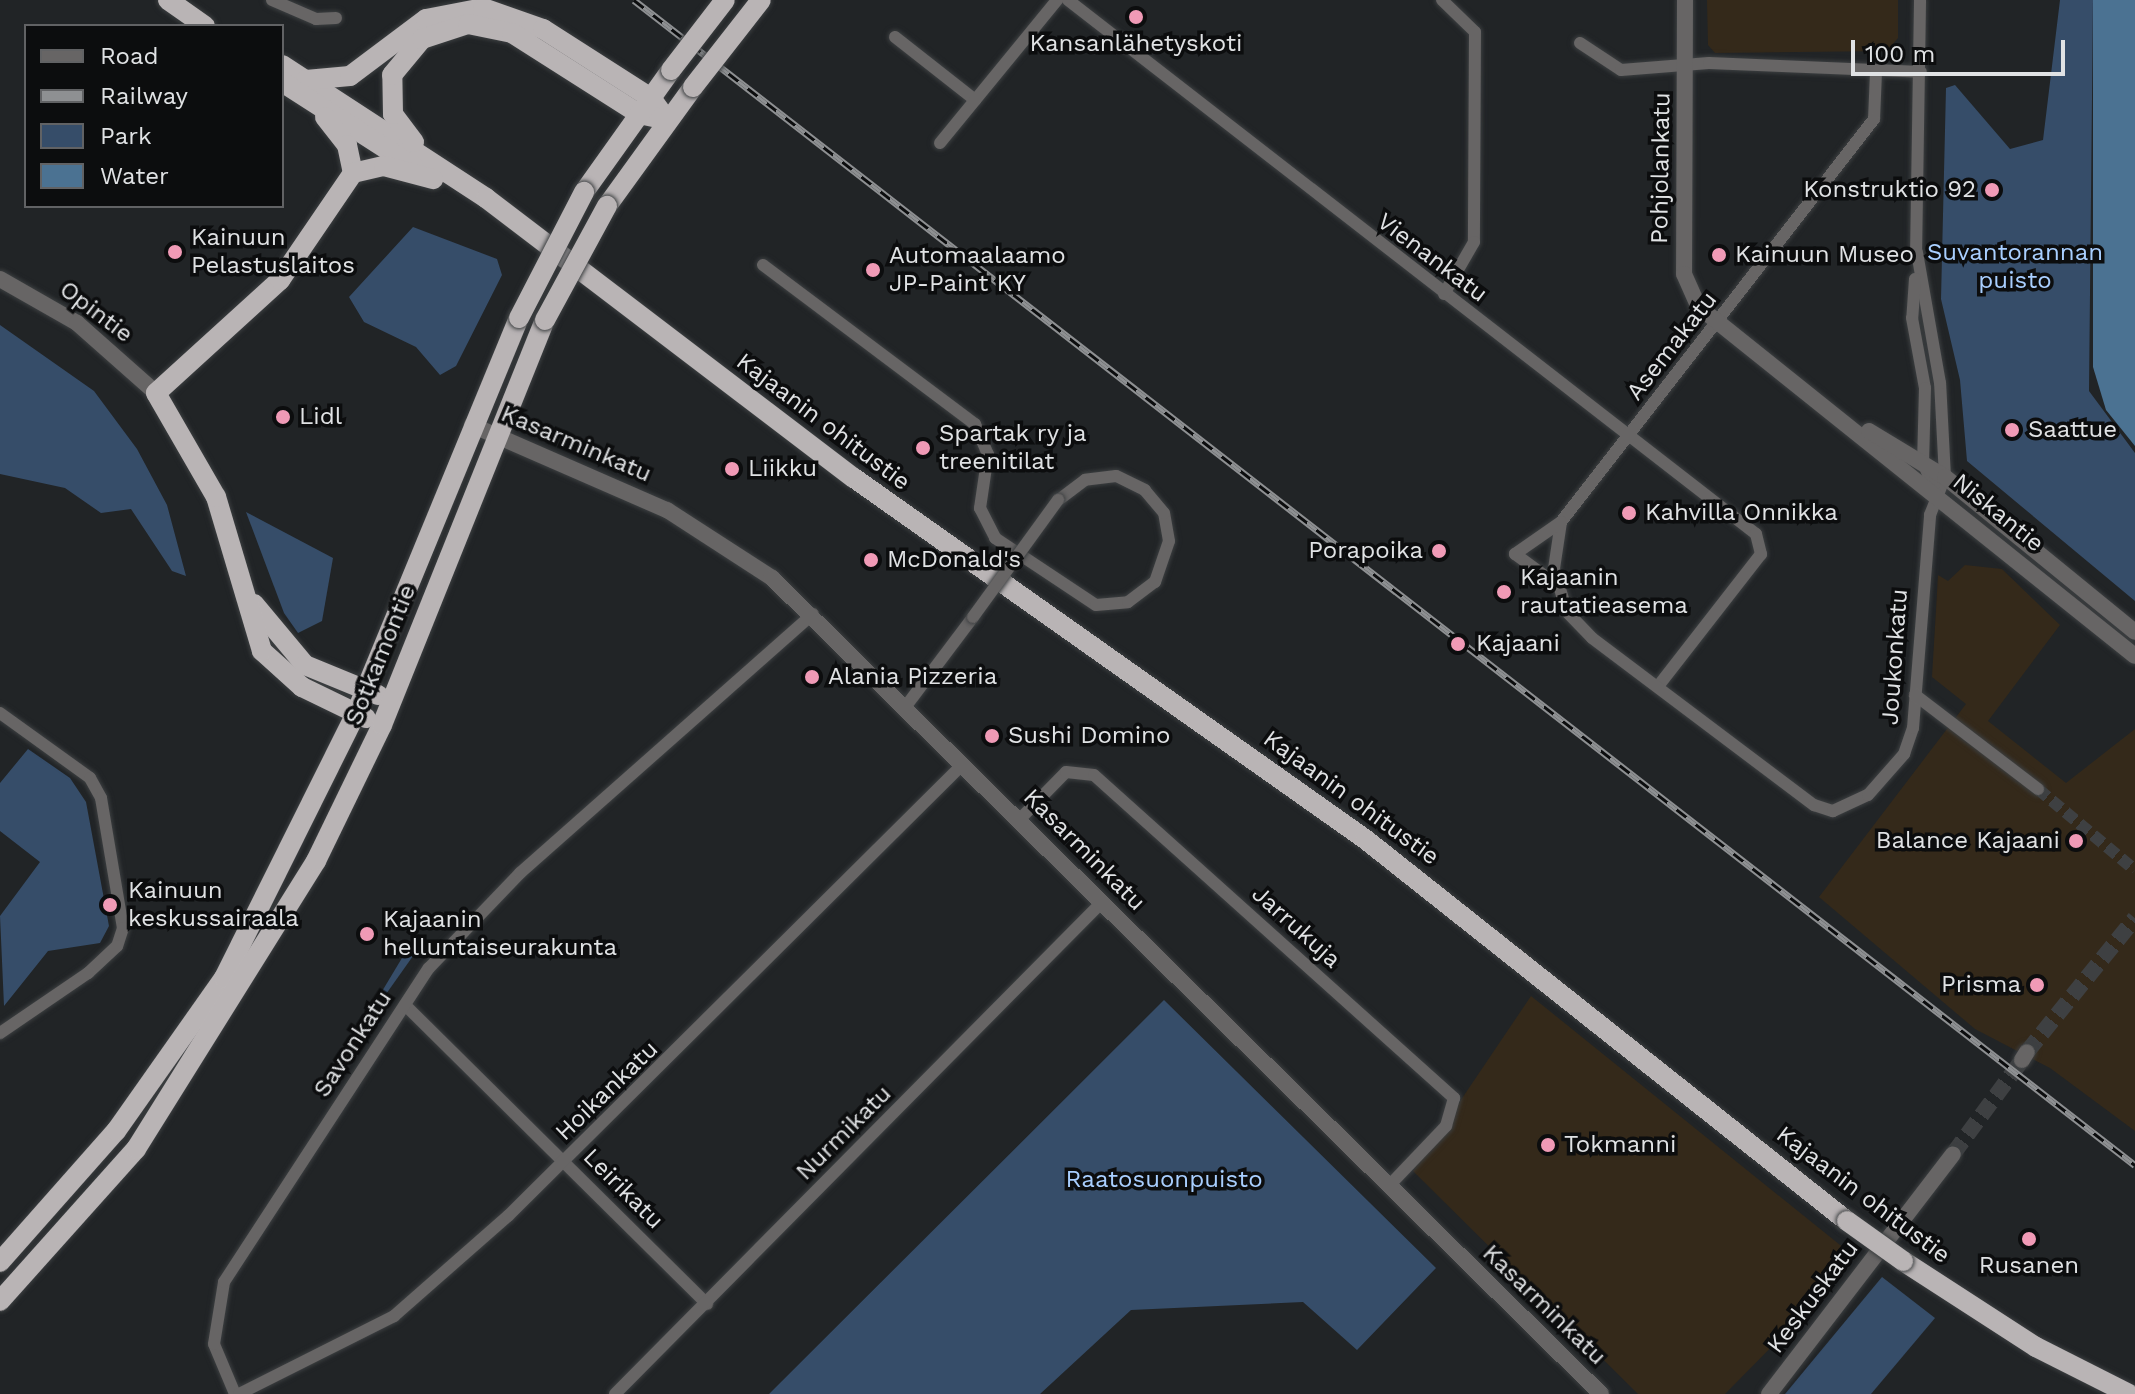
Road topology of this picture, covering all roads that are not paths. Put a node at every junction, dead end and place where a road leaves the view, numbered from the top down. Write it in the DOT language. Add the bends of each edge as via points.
graph roads {
  1 [pos="168,0"];
  2 [pos="272,0"];
  3 [pos="725,0"];
  4 [pos="761,0"];
  5 [pos="1057,0"];
  6 [pos="1068,0"];
  7 [pos="1442,0"];
  8 [pos="1685,0"];
  9 [pos="1920,0"];
  10 [pos="336,18"];
  11 [pos="203,23"];
  12 [pos="895,37"];
  13 [pos="1580,43"];
  14 [pos="1685,66"];
  15 [pos="284,67"];
  16 [pos="1876,72"];
  17 [pos="1921,72"];
  18 [pos="284,83"];
  19 [pos="307,90"];
  20 [pos="975,100"];
  21 [pos="645,106"];
  22 [pos="667,120"];
  23 [pos="940,143"];
  24 [pos="432,170"];
  25 [pos="349,179"];
  26 [pos="1917,252"];
  27 [pos="763,265"];
  28 [pos="0,279"];
  29 [pos="1444,294"];
  30 [pos="1718,323"];
  31 [pos="156,393"];
  32 [pos="1829,409"];
  33 [pos="472,425"];
  34 [pos="497,436"];
  35 [pos="1629,437"];
  36 [pos="1923,462"];
  37 [pos="1945,477"];
  38 [pos="1935,492"];
  39 [pos="1561,522"];
  40 [pos="1556,584"];
  41 [pos="248,593"];
  42 [pos="813,614"];
  43 [pos="2135,632"];
  44 [pos="2135,656"];
  45 [pos="1659,685"];
  46 [pos="366,689"];
  47 [pos="1915,695"];
  48 [pos="391,702"];
  49 [pos="906,706"];
  50 [pos="0,713"];
  51 [pos="356,713"];
  52 [pos="382,725"];
  53 [pos="963,764"];
  54 [pos="2038,789"];
  55 [pos="1019,820"];
  56 [pos="1102,902"];
  57 [pos="405,1005"];
  58 [pos="0,1033"];
  59 [pos="1953,1154"];
  60 [pos="565,1162"];
  61 [pos="1388,1187"];
  62 [pos="0,1262"];
  63 [pos="0,1301"];
  64 [pos="707,1304"];
  65 [pos="237,1394"];
  66 [pos="615,1394"];
  67 [pos="1601,1394"];
  68 [pos="1769,1394"];
  69 [pos="2129,1394"];
  1 -- 11 [label="highway"];
  2 -- 10 [label="street" via="316,19"];
  3 -- 21 [label="highway, Sotkamontie, bridge"];
  4 -- 22 [label="highway, Sotkamontie, bridge"];
  5 -- 20 [label="street"];
  6 -- 29 [label="street, Vienankatu"];
  7 -- 29 [label="street" via="1475,32 1474,242"];
  8 -- 14 [label="street, Pohjolankatu"];
  9 -- 17 [label="street"];
  12 -- 20 [label="street"];
  13 -- 14 [label="street" via="1621,70"];
  14 -- 16 [label="street" via="1845,64"];
  14 -- 30 [label="street, Pohjolankatu" via="1684,274 1699,307"];
  15 -- 19 [label="highway, Kajaanin ohitustie"];
  16 -- 17 [label="street"];
  16 -- 30 [label="street, Asemakatu" via="1874,119"];
  17 -- 26 [label="street"];
  18 -- 19 [label="highway, Kajaanin ohitustie"];
  19 -- 21 [label="highway" via="350,76 426,19 483,8 519,16"];
  19 -- 24 [label="highway, Kajaanin ohitustie"];
  19 -- 25 [label="highway" via="341,134"];
  20 -- 23 [label="street"];
  21 -- 22 [label="highway"];
  21 -- 24 [label="highway" via="512,33 459,25 413,46 389,87 399,124"];
  21 -- 33 [label="highway, Sotkamontie, bridge" via="584,192"];
  22 -- 34 [label="highway, Sotkamontie, bridge" via="607,206 545,320"];
  24 -- 25 [label="highway" via="384,166"];
  24 -- 69 [label="highway, Kajaanin ohitustie, bridge" via="540,242 913,521 1365,839 1847,1221 2036,1347"];
  25 -- 31 [label="highway" via="280,280"];
  26 -- 36 [label="street" via="1912,318 1925,388"];
  26 -- 37 [label="street" via="1940,383"];
  27 -- 49 [label="street, bridge" via="975,424 988,454 980,508 995,538 1096,605 1128,602 1155,582 1169,541 1164,513 1145,490 1116,476 1085,480 1058,500 973,617"];
  28 -- 31 [label="street, Opintie" via="77,323"];
  29 -- 35 [label="street, Vienankatu"];
  30 -- 32 [label="street, Niskantie"];
  30 -- 35 [label="street, Asemakatu"];
  31 -- 41 [label="highway" via="216,497"];
  32 -- 36 [label="street, Niskantie"];
  32 -- 38 [label="street, Niskantie"];
  33 -- 34 [label="street, Kasarminkatu"];
  33 -- 46 [label="highway, Sotkamontie"];
  34 -- 42 [label="street, Kasarminkatu" via="703,528"];
  34 -- 48 [label="highway, Sotkamontie"];
  35 -- 39 [label="street, Asemakatu"];
  35 -- 45 [label="street, Vienankatu" via="1756,534 1761,554"];
  36 -- 37 [label="street, Niskantie"];
  36 -- 38 [label="street"];
  37 -- 38 [label="street"];
  37 -- 43 [label="street, Niskantie"];
  38 -- 44 [label="street, Niskantie"];
  38 -- 47 [label="street, Joukonkatu"];
  39 -- 40 [label="street"];
  39 -- 40 [label="street, Asemakatu" via="1515,554"];
  40 -- 45 [label="street, Asemakatu" via="1567,612 1592,638"];
  41 -- 46 [label="highway" via="305,665"];
  41 -- 51 [label="highway" via="255,638 270,662"];
  42 -- 49 [label="street, Kasarminkatu"];
  42 -- 57 [label="street, Savonkatu" via="510,882 456,934"];
  45 -- 47 [label="street, Joukonkatu" via="1814,805 1833,811 1868,795 1904,754"];
  46 -- 48 [label="highway"];
  46 -- 51 [label="highway, Sotkamontie"];
  47 -- 54 [label="street"];
  48 -- 52 [label="highway, Sotkamontie"];
  49 -- 53 [label="street, Kasarminkatu"];
  50 -- 58 [label="street" via="90,778 101,798 123,928 117,946 88,973"];
  51 -- 52 [label="highway"];
  51 -- 62 [label="highway, Sotkamontie" via="184,1043"];
  52 -- 63 [label="highway, Sotkamontie" via="316,861 200,1054 136,1149"];
  53 -- 55 [label="street, Kasarminkatu"];
  53 -- 60 [label="street, Hoikankatu"];
  55 -- 56 [label="street, Kasarminkatu"];
  55 -- 61 [label="street, Jarrukuja" via="1066,772 1094,775 1454,1098 1446,1126"];
  56 -- 61 [label="street, Kasarminkatu"];
  56 -- 64 [label="street, Nurmikatu"];
  57 -- 60 [label="street, Leirikatu"];
  57 -- 65 [label="street, Savonkatu" via="217,1298 214,1344"];
  59 -- 68 [label="street, Keskuskatu"];
  60 -- 64 [label="street, Leirikatu"];
  60 -- 65 [label="street, Hoikankatu" via="394,1316"];
  61 -- 67 [label="street, Kasarminkatu"];
  64 -- 66 [label="street, Nurmikatu"];
}
